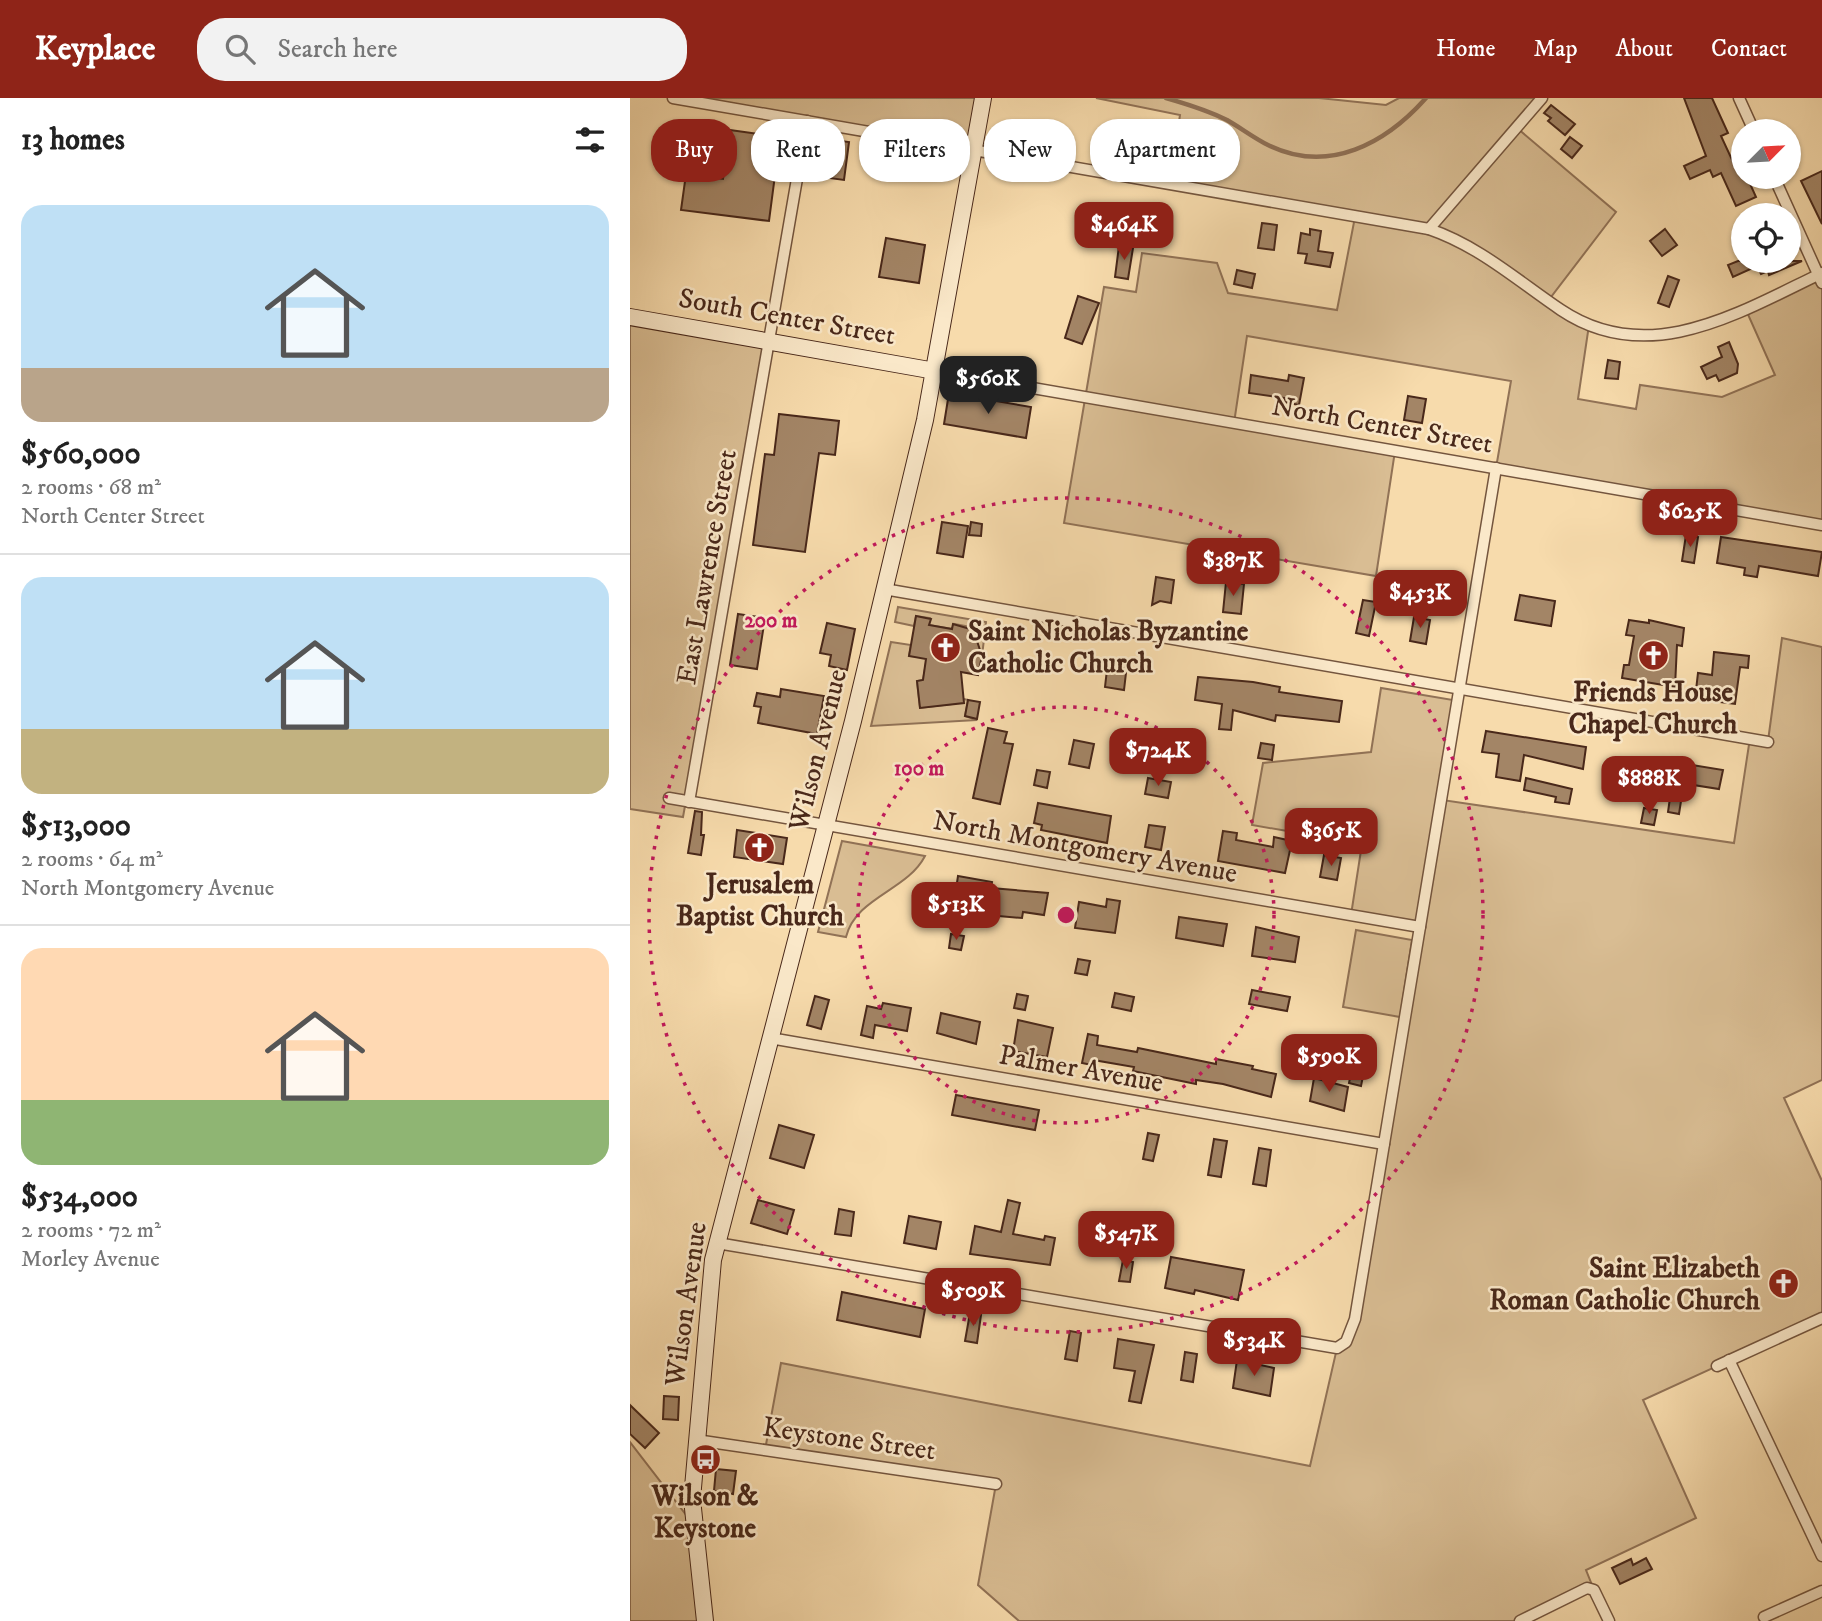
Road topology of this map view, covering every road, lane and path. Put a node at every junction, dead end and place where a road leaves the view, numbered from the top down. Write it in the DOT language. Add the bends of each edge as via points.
graph roads {
  1 [pos="673,98"];
  2 [pos="984,98"];
  3 [pos="1542,98"];
  4 [pos="1739,98"];
  5 [pos="795,119"];
  6 [pos="1749,119"];
  7 [pos="845,128"];
  8 [pos="974,150"];
  9 [pos="796,182"];
  10 [pos="1780,189"];
  11 [pos="1429,229"];
  12 [pos="1821,277"];
  13 [pos="630,317"];
  14 [pos="769,341"];
  15 [pos="935,371"];
  16 [pos="1496,468"];
  17 [pos="1822,524"];
  18 [pos="884,589"];
  19 [pos="1460,689"];
  20 [pos="1768,741"];
  21 [pos="669,798"];
  22 [pos="689,802"];
  23 [pos="825,825"];
  24 [pos="1420,927"];
  25 [pos="770,1038"];
  26 [pos="1384,1144"];
  27 [pos="717,1243"];
  28 [pos="1822,1318"];
  29 [pos="1729,1360"];
  30 [pos="1717,1366"];
  31 [pos="696,1440"];
  32 [pos="996,1484"];
  33 [pos="1822,1556"];
  34 [pos="1822,1591"];
  35 [pos="1764,1617"];
  36 [pos="705,1621"];
  37 [pos="1520,1621"];
  38 [pos="1609,1621"];
  1 -- 5 [label="street"];
  2 -- 8 [label="main road, Wilson Avenue"];
  3 -- 11 [label="street"];
  4 -- 6 [label="street"];
  7 -- 8 [label="street"];
  8 -- 11 [label="street"];
  8 -- 15 [label="main road, Wilson Avenue"];
  9 -- 14 [label="street, East Lawrence Street"];
  10 -- 12 [label="street"];
  11 -- 12 [label="street" via="1465,243 1565,312 1624,335 1671,335 1708,326"];
  13 -- 14 [label="main road, South Center Street"];
  14 -- 15 [label="main road, South Center Street"];
  14 -- 22 [label="street, East Lawrence Street"];
  15 -- 16 [label="street, North Center Street"];
  15 -- 18 [label="main road, Wilson Avenue"];
  16 -- 17 [label="street, North Center Street"];
  16 -- 19 [label="street"];
  18 -- 19 [label="street"];
  18 -- 23 [label="main road, Wilson Avenue"];
  19 -- 20 [label="street"];
  19 -- 24 [label="street"];
  21 -- 22 [label="street, North Montgomery Avenue"];
  22 -- 23 [label="street, North Montgomery Avenue"];
  23 -- 24 [label="street, North Montgomery Avenue"];
  23 -- 25 [label="main road, Wilson Avenue"];
  24 -- 26 [label="street"];
  25 -- 26 [label="street, Palmer Avenue"];
  25 -- 27 [label="main road, Wilson Avenue"];
  26 -- 27 [label="street" via="1355,1318 1346,1342 1337,1348"];
  27 -- 31 [label="main road, Wilson Avenue"];
  28 -- 29 [label="street"];
  29 -- 30 [label="street"];
  29 -- 33 [label="street"];
  31 -- 32 [label="street, Keystone Street"];
  31 -- 36 [label="main road, Wilson Avenue" via="692,1499"];
  34 -- 35 [label="street"];
  37 -- 38 [label="street" via="1587,1588 1594,1590"];
}
